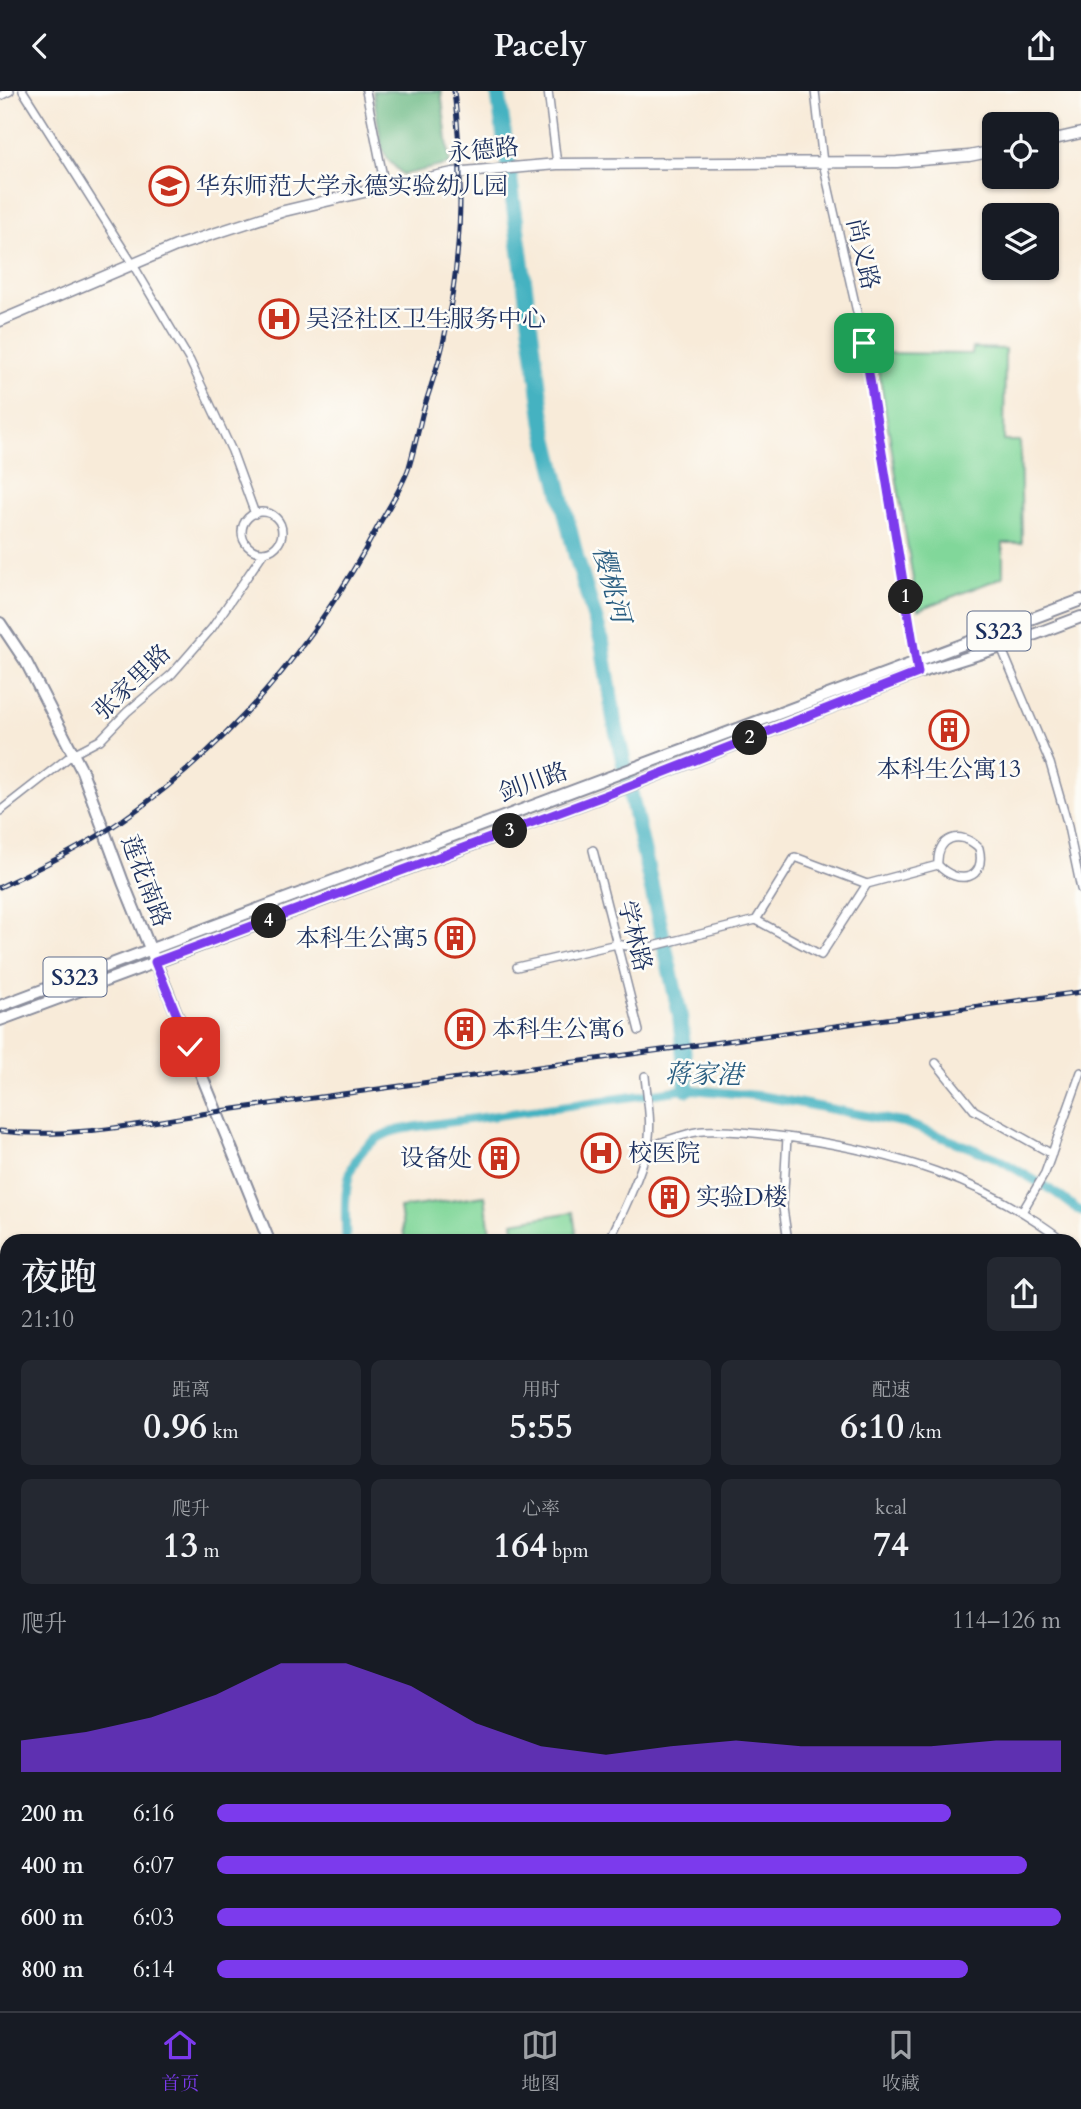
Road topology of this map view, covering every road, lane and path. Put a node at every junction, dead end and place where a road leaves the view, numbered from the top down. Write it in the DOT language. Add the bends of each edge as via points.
graph roads {
  1 [pos="10,91"];
  2 [pos="23,91"];
  3 [pos="366,91"];
  4 [pos="548,91"];
  5 [pos="815,91"];
  6 [pos="0,96"];
  7 [pos="1081,133"];
  8 [pos="1059,138"];
  9 [pos="982,153"];
  10 [pos="822,163"];
  11 [pos="557,164"];
  12 [pos="385,187"];
  13 [pos="132,263"];
  14 [pos="0,321"];
  15 [pos="255,513"];
  16 [pos="264,552"];
  17 [pos="1081,600"];
  18 [pos="1081,617"];
  19 [pos="0,623"];
  20 [pos="1001,647"];
  21 [pos="917,667"];
  22 [pos="73,754"];
  23 [pos="0,811"];
  24 [pos="593,850"];
  25 [pos="938,865"];
  26 [pos="867,884"];
  27 [pos="1081,888"];
  28 [pos="756,920"];
  29 [pos="617,944"];
  30 [pos="150,948"];
  31 [pos="155,962"];
  32 [pos="517,967"];
  33 [pos="0,1006"];
  34 [pos="0,1020"];
  35 [pos="639,1031"];
  36 [pos="936,1063"];
  37 [pos="1081,1073"];
  38 [pos="645,1076"];
  39 [pos="787,1137"];
  40 [pos="647,1147"];
  41 [pos="1052,1154"];
  42 [pos="1022,1212"];
  43 [pos="266,1234"];
  44 [pos="612,1234"];
  45 [pos="787,1234"];
  46 [pos="1054,1234"];
  1 -- 6 [label="street"];
  2 -- 13 [label="street"];
  3 -- 12 [label="street"];
  4 -- 11 [label="street"];
  5 -- 10 [label="street, 尚义路"];
  7 -- 8 [label="street"];
  9 -- 10 [label="street, 永德路" via="897,162"];
  10 -- 11 [label="street, 永德路"];
  10 -- 21 [label="street, 尚义路" via="864,343"];
  11 -- 12 [label="street, 永德路" via="453,173"];
  12 -- 13 [label="street, 永德路" via="284,211"];
  13 -- 14 [label="street, 永德路"];
  13 -- 15 [label="street" via="190,361"];
  15 -- 16 [label="street" via="242,533 251,549"];
  15 -- 16 [label="street" via="268,513 281,528 280,541"];
  16 -- 22 [label="street, 张家里路" via="212,628 172,674 100,740"];
  17 -- 21 [label="main road, 剑川路 / S323"];
  18 -- 20 [label="main road, 剑川路"];
  19 -- 22 [label="main road, 莲花南路" via="26,662"];
  20 -- 21 [label="main road, 剑川路"];
  20 -- 27 [label="street" via="1050,763"];
  21 -- 30 [label="main road, 剑川路 / S323" via="644,763"];
  21 -- 31 [label="main road, 剑川路" via="606,795"];
  22 -- 23 [label="street, 张家里路"];
  22 -- 30 [label="main road, 莲花南路"];
  24 -- 29 [label="street, 学林路"];
  25 -- 25 [label="street" via="945,873 964,879 981,863 979,848 956,837 940,849"];
  25 -- 26 [label="street"];
  26 -- 28 [label="street" via="795,857"];
  26 -- 28 [label="street" via="821,955"];
  28 -- 29 [label="street" via="642,949"];
  29 -- 32 [label="street"];
  29 -- 35 [label="street, 学林路"];
  30 -- 31 [label="main road, 莲花南路"];
  30 -- 33 [label="main road, 剑川路 / S323"];
  31 -- 34 [label="main road, 剑川路"];
  31 -- 43 [label="main road, 莲花南路"];
  36 -- 41 [label="street" via="974,1110"];
  37 -- 41 [label="street"];
  38 -- 40 [label="street"];
  39 -- 40 [label="street" via="701,1131"];
  39 -- 42 [label="street" via="900,1159 968,1184"];
  39 -- 45 [label="street" via="783,1208"];
  40 -- 44 [label="street"];
  41 -- 42 [label="street"];
  42 -- 46 [label="street"];
}
